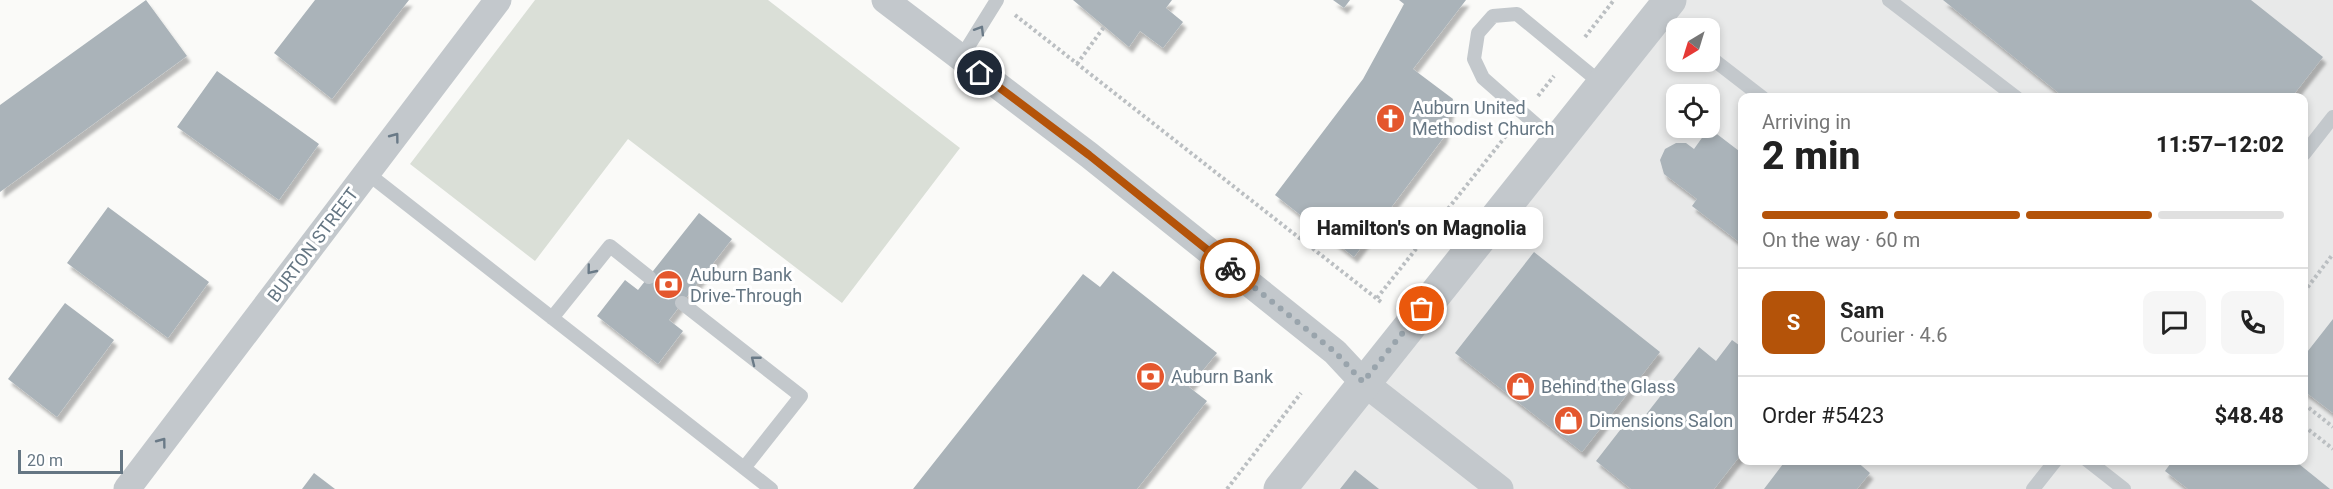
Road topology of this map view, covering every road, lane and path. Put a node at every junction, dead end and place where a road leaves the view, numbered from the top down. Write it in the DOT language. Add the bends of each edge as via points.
graph roads {
  1 [pos="498,0"];
  2 [pos="885,0"];
  3 [pos="1614,0"];
  4 [pos="1889,0"];
  5 [pos="997,1"];
  6 [pos="1668,15"];
  7 [pos="1104,27"];
  8 [pos="1569,57"];
  9 [pos="961,58"];
  10 [pos="1077,64"];
  11 [pos="1720,65"];
  12 [pos="1602,84"];
  13 [pos="1757,93"];
  14 [pos="2010,93"];
  15 [pos="1523,114"];
  16 [pos="2333,117"];
  17 [pos="1556,142"];
  18 [pos="2308,149"];
  19 [pos="367,173"];
  20 [pos="2333,254"];
  21 [pos="648,277"];
  22 [pos="2308,287"];
  23 [pos="682,303"];
  24 [pos="552,318"];
  25 [pos="1363,382"];
  26 [pos="1300,393"];
  27 [pos="2308,407"];
  28 [pos="2333,428"];
  29 [pos="2308,429"];
  30 [pos="2333,449"];
  31 [pos="2052,465"];
  32 [pos="2093,465"];
  33 [pos="744,468"];
  34 [pos="127,489"];
  35 [pos="771,489"];
  36 [pos="1227,489"];
  37 [pos="1280,489"];
  38 [pos="1500,489"];
  39 [pos="2033,489"];
  40 [pos="2124,489"];
  19 -- 1 [label="street, BURTON STREET, one-way"];
  2 -- 9 [label="street"];
  3 -- 8 [label="path"];
  4 -- 14 [label="lane"];
  9 -- 5 [label="lane, one-way"];
  5 -- 10 [label="path"];
  6 -- 12 [label="street"];
  7 -- 10 [label="path"];
  8 -- 12 [label="lane"];
  8 -- 15 [label="path"];
  8 -- 15 [label="lane" via="1517,14 1493,16 1478,33 1474,59 1484,78"];
  9 -- 25 [label="street" via="1335,352"];
  10 -- 15 [label="path" via="1379,300"];
  11 -- 13 [label="lane"];
  12 -- 17 [label="street"];
  15 -- 17 [label="lane"];
  16 -- 18 [label="lane"];
  17 -- 25 [label="street"];
  19 -- 24 [label="lane"];
  34 -- 19 [label="street, BURTON STREET, one-way"];
  20 -- 22 [label="path"];
  21 -- 24 [label="lane, one-way" via="610,246"];
  33 -- 23 [label="lane, one-way" via="801,396"];
  24 -- 33 [label="lane"];
  25 -- 37 [label="street"];
  25 -- 38 [label="street"];
  26 -- 36 [label="path" via="1293,408"];
  27 -- 28 [label="path"];
  29 -- 30 [label="path"];
  31 -- 39 [label="lane"];
  32 -- 40 [label="lane"];
  33 -- 35 [label="lane"];
}
